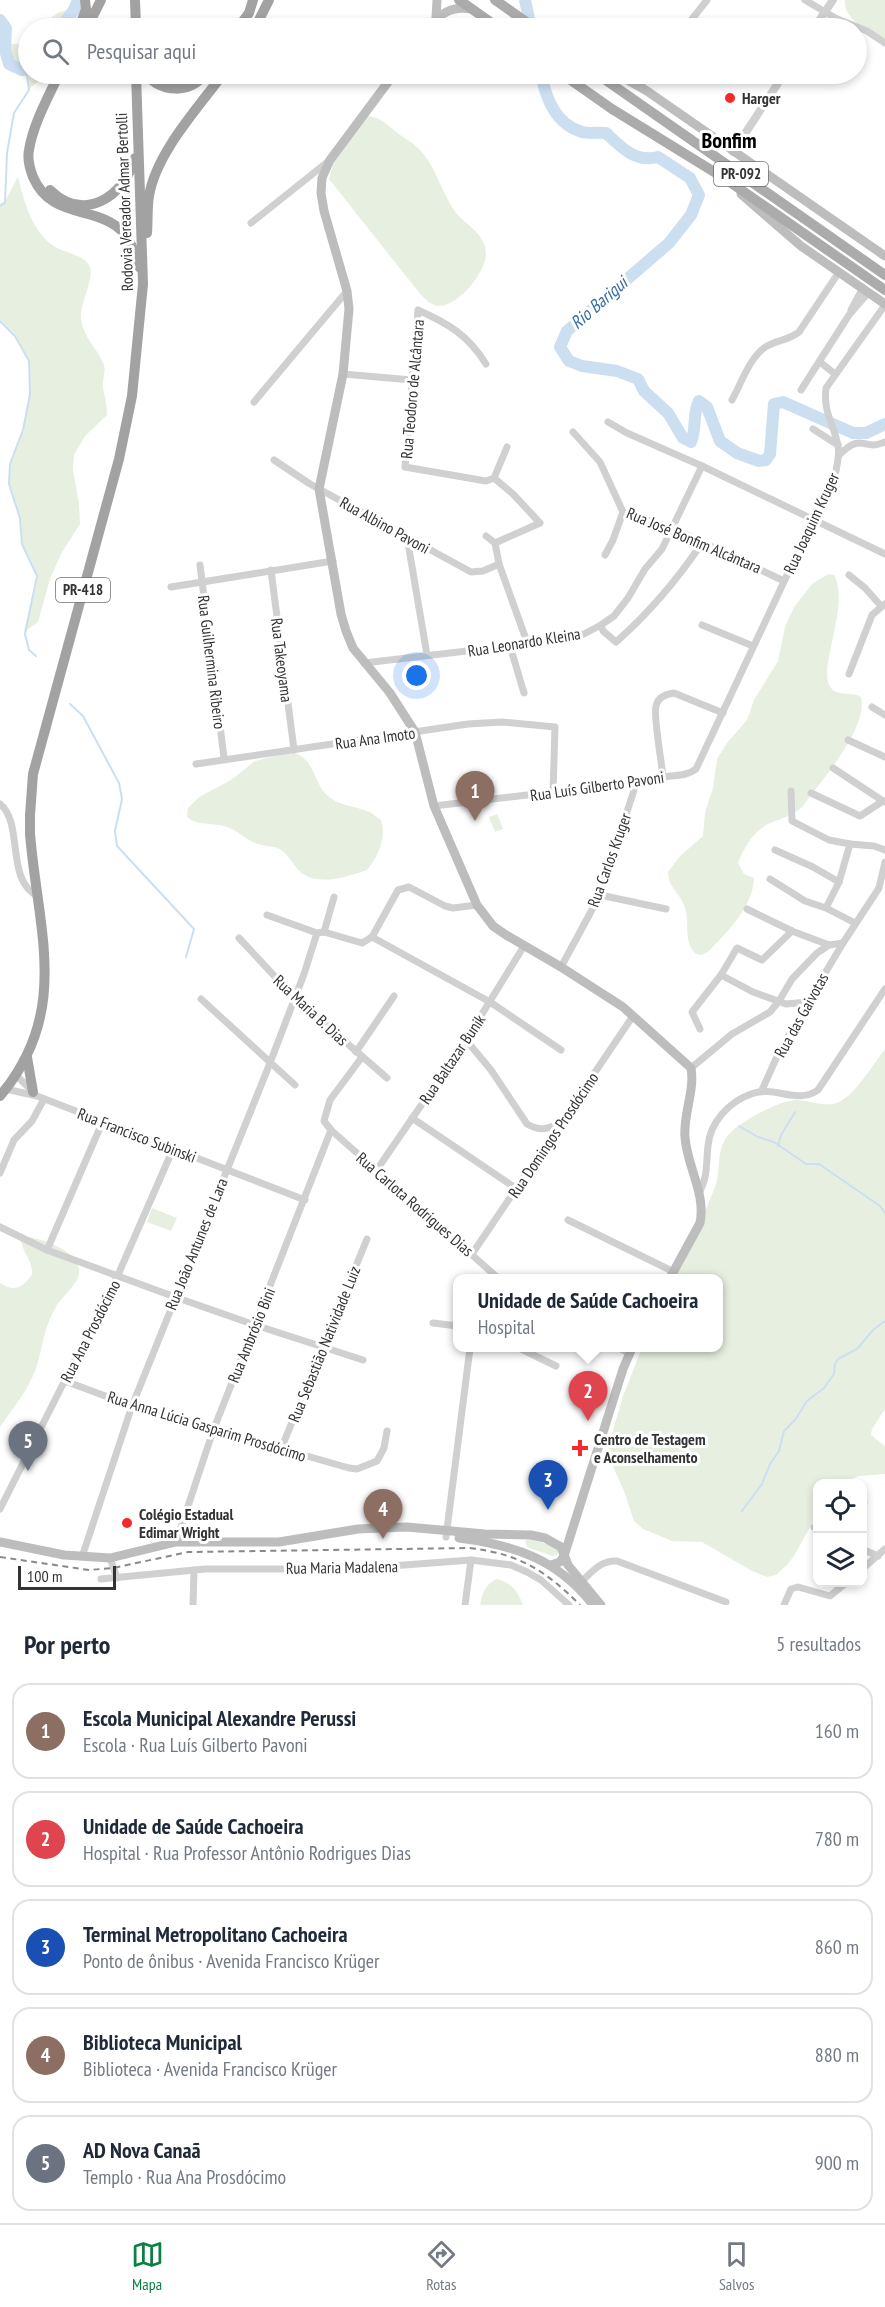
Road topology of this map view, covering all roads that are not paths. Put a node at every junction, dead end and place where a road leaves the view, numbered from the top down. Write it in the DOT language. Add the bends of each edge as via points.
graph roads {
  1 [pos="101,0"];
  2 [pos="135,0"];
  3 [pos="253,0"];
  4 [pos="269,0"];
  5 [pos="437,0"];
  6 [pos="459,0"];
  7 [pos="495,0"];
  8 [pos="707,0"];
  9 [pos="805,0"];
  10 [pos="833,0"];
  11 [pos="471,9"];
  12 [pos="825,13"];
  13 [pos="92,18"];
  14 [pos="136,18"];
  15 [pos="245,18"];
  16 [pos="260,18"];
  17 [pos="436,18"];
  18 [pos="484,18"];
  19 [pos="520,18"];
  20 [pos="693,18"];
  21 [pos="821,18"];
  22 [pos="835,18"];
  23 [pos="867,31"];
  24 [pos="885,42"];
  25 [pos="55,84"];
  26 [pos="62,84"];
  27 [pos="136,84"];
  28 [pos="156,84"];
  29 [pos="193,84"];
  30 [pos="216,84"];
  31 [pos="387,84"];
  32 [pos="576,84"];
  33 [pos="611,84"];
  34 [pos="636,84"];
  35 [pos="777,84"];
  36 [pos="640,86"];
  37 [pos="138,149"];
  38 [pos="732,152"];
  39 [pos="330,160"];
  40 [pos="723,178"];
  41 [pos="251,223"];
  42 [pos="885,256"];
  43 [pos="839,272"];
  44 [pos="885,275"];
  45 [pos="143,285"];
  46 [pos="885,290"];
  47 [pos="346,291"];
  48 [pos="865,291"];
  49 [pos="885,305"];
  50 [pos="820,362"];
  51 [pos="486,364"];
  52 [pos="343,374"];
  53 [pos="835,374"];
  54 [pos="412,380"];
  55 [pos="801,390"];
  56 [pos="732,400"];
  57 [pos="254,402"];
  58 [pos="608,422"];
  59 [pos="813,429"];
  60 [pos="573,432"];
  61 [pos="885,442"];
  62 [pos="838,445"];
  63 [pos="507,447"];
  64 [pos="839,454"];
  65 [pos="274,460"];
  66 [pos="702,466"];
  67 [pos="494,478"];
  68 [pos="320,489"];
  69 [pos="623,512"];
  70 [pos="813,519"];
  71 [pos="672,528"];
  72 [pos="486,536"];
  73 [pos="407,537"];
  74 [pos="495,543"];
  75 [pos="702,543"];
  76 [pos="885,554"];
  77 [pos="605,555"];
  78 [pos="333,561"];
  79 [pos="499,564"];
  80 [pos="200,565"];
  81 [pos="270,570"];
  82 [pos="849,575"];
  83 [pos="784,580"];
  84 [pos="202,584"];
  85 [pos="171,587"];
  86 [pos="883,605"];
  87 [pos="702,624"];
  88 [pos="600,625"];
  89 [pos="527,642"];
  90 [pos="510,646"];
  91 [pos="753,646"];
  92 [pos="427,655"];
  93 [pos="363,663"];
  94 [pos="849,674"];
  95 [pos="524,693"];
  96 [pos="873,707"];
  97 [pos="723,712"];
  98 [pos="885,714"];
  99 [pos="415,732"];
  100 [pos="848,740"];
  101 [pos="294,750"];
  102 [pos="885,757"];
  103 [pos="224,758"];
  104 [pos="196,764"];
  105 [pos="833,768"];
  106 [pos="663,777"];
  107 [pos="636,783"];
  108 [pos="791,791"];
  109 [pos="553,792"];
  110 [pos="811,793"];
  111 [pos="884,802"];
  112 [pos="0,804"];
  113 [pos="434,806"];
  114 [pos="850,844"];
  115 [pos="775,850"];
  116 [pos="885,850"];
  117 [pos="885,862"];
  118 [pos="770,879"];
  119 [pos="839,882"];
  120 [pos="882,890"];
  121 [pos="600,895"];
  122 [pos="38,896"];
  123 [pos="334,897"];
  124 [pos="477,905"];
  125 [pos="826,908"];
  126 [pos="666,909"];
  127 [pos="747,909"];
  128 [pos="267,915"];
  129 [pos="855,923"];
  130 [pos="792,931"];
  131 [pos="321,933"];
  132 [pos="372,937"];
  133 [pos="239,938"];
  134 [pos="843,943"];
  135 [pos="829,945"];
  136 [pos="524,946"];
  137 [pos="561,967"];
  138 [pos="721,975"];
  139 [pos="885,989"];
  140 [pos="394,996"];
  141 [pos="295,998"];
  142 [pos="201,999"];
  143 [pos="779,1001"];
  144 [pos="490,1002"];
  145 [pos="808,1002"];
  146 [pos="633,1016"];
  147 [pos="700,1029"];
  148 [pos="466,1040"];
  149 [pos="561,1050"];
  150 [pos="359,1054"];
  151 [pos="27,1057"];
  152 [pos="270,1063"];
  153 [pos="691,1068"];
  154 [pos="16,1075"];
  155 [pos="387,1078"];
  156 [pos="295,1085"];
  157 [pos="762,1090"];
  158 [pos="3,1092"];
  159 [pos="38,1096"];
  160 [pos="412,1118"];
  161 [pos="562,1122"];
  162 [pos="102,1123"];
  163 [pos="331,1131"];
  164 [pos="173,1149"];
  165 [pos="226,1169"];
  166 [pos="376,1171"];
  167 [pos="0,1173"];
  168 [pos="517,1189"];
  169 [pos="700,1191"];
  170 [pos="305,1200"];
  171 [pos="568,1220"];
  172 [pos="0,1227"];
  173 [pos="367,1239"];
  174 [pos="47,1250"];
  175 [pos="472,1254"];
  176 [pos="494,1274"];
  177 [pos="670,1274"];
  178 [pos="673,1274"];
  179 [pos="118,1275"];
  180 [pos="175,1297"];
  181 [pos="433,1323"];
  182 [pos="255,1325"];
  183 [pos="453,1325"];
  184 [pos="324,1346"];
  185 [pos="469,1352"];
  186 [pos="529,1352"];
  187 [pos="629,1352"];
  188 [pos="363,1360"];
  189 [pos="556,1366"];
  190 [pos="65,1381"];
  191 [pos="132,1406"];
  192 [pos="213,1431"];
  193 [pos="387,1431"];
  194 [pos="281,1449"];
  195 [pos="0,1509"];
  196 [pos="446,1534"];
  197 [pos="526,1535"];
  198 [pos="571,1537"];
  199 [pos="0,1542"];
  200 [pos="176,1542"];
  201 [pos="560,1546"];
  202 [pos="885,1549"];
  203 [pos="520,1551"];
  204 [pos="867,1551"];
  205 [pos="564,1556"];
  206 [pos="878,1556"];
  207 [pos="82,1557"];
  208 [pos="110,1558"];
  209 [pos="471,1560"];
  210 [pos="551,1565"];
  211 [pos="867,1565"];
  212 [pos="194,1570"];
  213 [pos="117,1578"];
  214 [pos="101,1579"];
  215 [pos="580,1584"];
  216 [pos="841,1587"];
  217 [pos="726,1602"];
  218 [pos="193,1605"];
  219 [pos="465,1605"];
  220 [pos="569,1605"];
  221 [pos="592,1605"];
  222 [pos="601,1605"];
  223 [pos="784,1605"];
  1 -- 13 [label="highway"];
  2 -- 14 [label="highway"];
  3 -- 15 [label="highway"];
  4 -- 16 [label="highway"];
  5 -- 17 [label="main road"];
  6 -- 11 [label="main road"];
  7 -- 19 [label="main road"];
  8 -- 20 [label="street"];
  9 -- 12 [label="street"];
  10 -- 12 [label="street"];
  11 -- 17 [label="main road" via="446,10"];
  11 -- 18 [label="main road"];
  12 -- 21 [label="street"];
  12 -- 22 [label="street"];
  23 -- 24 [label="street"];
  25 -- 45 [label="highway" via="33,132 28,153 30,171 38,188 50,200 62,208 106,222 123,233 132,245"];
  26 -- 37 [label="highway" via="35,153 36,171 56,196 81,205 95,204 113,195 124,184"];
  27 -- 37 [label="highway, Rodovia Vereador Admar Bertolli / PR-418"];
  28 -- 29 [label="highway" via="170,89"];
  30 -- 45 [label="highway" via="173,142 149,195"];
  31 -- 39 [label="main road"];
  32 -- 40 [label="main road, PR-092"];
  33 -- 44 [label="main road, PR-092"];
  34 -- 36 [label="main road"];
  35 -- 38 [label="street"];
  36 -- 38 [label="main road"];
  37 -- 45 [label="highway, Rodovia Vereador Admar Bertolli / PR-418"];
  38 -- 42 [label="main road"];
  39 -- 41 [label="street"];
  39 -- 47 [label="main road" via="321,193"];
  40 -- 43 [label="main road" via="801,246"];
  40 -- 46 [label="main road, PR-092"];
  43 -- 48 [label="main road"];
  43 -- 56 [label="street" via="799,332 755,356"];
  45 -- 122 [label="highway, Rodovia Vereador Admar Bertolli / PR-418" via="132,396 119,459 33,774 30,825"];
  47 -- 52 [label="main road" via="350,309"];
  47 -- 57 [label="street"];
  48 -- 49 [label="main road"];
  48 -- 50 [label="street"];
  49 -- 53 [label="street, Rua Joaquim Kruger"];
  50 -- 53 [label="street"];
  50 -- 55 [label="street"];
  51 -- 54 [label="street, Rua Teodoro de Alcântara" via="471,342 443,321 418,310"];
  52 -- 54 [label="street"];
  52 -- 68 [label="main road"];
  53 -- 62 [label="street, Rua Joaquim Kruger" via="826,388 825,399"];
  54 -- 67 [label="street, Rua Teodoro de Alcântara" via="405,467 486,481"];
  58 -- 66 [label="street"];
  59 -- 62 [label="street"];
  60 -- 69 [label="street, Rua José Bonfim Alcântara" via="600,462"];
  61 -- 64 [label="street" via="856,442"];
  62 -- 64 [label="street, Rua Joaquim Kruger"];
  63 -- 67 [label="street"];
  64 -- 70 [label="street, Rua Joaquim Kruger" via="836,471"];
  65 -- 68 [label="street, Rua Albino Pavoni"];
  66 -- 70 [label="street"];
  66 -- 71 [label="street, Rua Leonardo Kleina"];
  67 -- 74 [label="street" via="540,523"];
  68 -- 73 [label="street, Rua Albino Pavoni"];
  68 -- 78 [label="main road"];
  69 -- 71 [label="street, Rua José Bonfim Alcântara"];
  69 -- 77 [label="street"];
  70 -- 76 [label="street"];
  70 -- 83 [label="street, Rua Joaquim Kruger"];
  71 -- 75 [label="street, Rua José Bonfim Alcântara"];
  71 -- 88 [label="street, Rua Leonardo Kleina" via="628,598 614,616"];
  72 -- 74 [label="street"];
  73 -- 79 [label="street, Rua Albino Pavoni" via="471,572"];
  73 -- 92 [label="street"];
  74 -- 79 [label="street"];
  75 -- 83 [label="street, Rua José Bonfim Alcântara"];
  75 -- 88 [label="street" via="663,595 616,642"];
  78 -- 81 [label="street"];
  78 -- 93 [label="main road" via="344,623"];
  79 -- 89 [label="street"];
  80 -- 84 [label="street, Rua Guilhermina Ribeiro"];
  81 -- 84 [label="street"];
  81 -- 101 [label="street, Rua Takeoyama"];
  82 -- 86 [label="street"];
  83 -- 91 [label="street, Rua Joaquim Kruger"];
  84 -- 85 [label="street"];
  84 -- 103 [label="street, Rua Guilhermina Ribeiro"];
  86 -- 94 [label="street" via="872,615"];
  87 -- 91 [label="street"];
  88 -- 89 [label="street, Rua Leonardo Kleina" via="584,634"];
  89 -- 90 [label="street, Rua Leonardo Kleina"];
  90 -- 92 [label="street, Rua Leonardo Kleina"];
  90 -- 95 [label="street"];
  91 -- 97 [label="street, Rua Joaquim Kruger"];
  92 -- 93 [label="street, Rua Leonardo Kleina"];
  93 -- 99 [label="main road" via="390,693"];
  96 -- 98 [label="street"];
  97 -- 106 [label="street, Rua Luís Gilberto Pavoni" via="696,769 690,774"];
  97 -- 106 [label="street" via="674,693 660,698 655,709"];
  99 -- 101 [label="street, Rua Ana Imoto"];
  99 -- 109 [label="street, Rua Ana Imoto" via="502,722 555,727"];
  99 -- 113 [label="main road"];
  100 -- 102 [label="street"];
  101 -- 103 [label="street, Rua Ana Imoto"];
  103 -- 104 [label="street, Rua Ana Imoto"];
  105 -- 111 [label="street"];
  106 -- 107 [label="street, Rua Luís Gilberto Pavoni"];
  107 -- 109 [label="street, Rua Luís Gilberto Pavoni"];
  107 -- 121 [label="street, Rua Carlos Kruger"];
  108 -- 114 [label="street" via="792,821 829,840"];
  109 -- 113 [label="street, Rua Luís Gilberto Pavoni"];
  110 -- 111 [label="street" via="860,816"];
  112 -- 122 [label="street" via="9,815 25,883"];
  113 -- 124 [label="main road"];
  114 -- 116 [label="street"];
  114 -- 119 [label="street"];
  115 -- 119 [label="street"];
  117 -- 120 [label="street, Rua das Gaivotas"];
  118 -- 125 [label="street" via="805,901"];
  119 -- 125 [label="street"];
  120 -- 129 [label="street, Rua das Gaivotas"];
  121 -- 126 [label="street"];
  121 -- 137 [label="street, Rua Carlos Kruger"];
  122 -- 151 [label="highway, Rodovia Vereador Admar Bertolli / PR-418" via="45,1000"];
  123 -- 131 [label="street, Rua João Antunes de Lara"];
  124 -- 132 [label="street" via="453,908 403,887"];
  124 -- 136 [label="main road" via="493,926"];
  125 -- 129 [label="street"];
  127 -- 130 [label="street"];
  128 -- 131 [label="street"];
  129 -- 134 [label="street, Rua das Gaivotas"];
  130 -- 135 [label="street"];
  130 -- 138 [label="street" via="762,960 737,948"];
  131 -- 132 [label="street" via="362,943"];
  131 -- 141 [label="street, Rua João Antunes de Lara"];
  132 -- 144 [label="street"];
  133 -- 141 [label="street, Rua Maria B. Dias"];
  134 -- 135 [label="street"];
  134 -- 145 [label="street, Rua das Gaivotas"];
  135 -- 143 [label="street, Rua das Gaivotas" via="792,979"];
  136 -- 137 [label="main road"];
  136 -- 144 [label="street, Rua Baltazar Bunik"];
  137 -- 146 [label="main road"];
  138 -- 143 [label="street"];
  138 -- 147 [label="street" via="692,1012"];
  139 -- 157 [label="street" via="818,1090 803,1096"];
  140 -- 150 [label="street"];
  141 -- 150 [label="street, Rua Maria B. Dias"];
  141 -- 152 [label="street, Rua João Antunes de Lara"];
  142 -- 152 [label="street"];
  143 -- 145 [label="street"];
  143 -- 153 [label="street, Rua das Gaivotas" via="770,1012 732,1034"];
  144 -- 148 [label="street, Rua Baltazar Bunik"];
  144 -- 149 [label="street"];
  145 -- 157 [label="street, Rua das Gaivotas"];
  146 -- 153 [label="main road"];
  146 -- 161 [label="street, Rua Domingos Prosdócimo"];
  148 -- 160 [label="street, Rua Baltazar Bunik"];
  148 -- 161 [label="street" via="527,1124 545,1131"];
  150 -- 155 [label="street, Rua Maria B. Dias"];
  150 -- 163 [label="street" via="330,1100 324,1121"];
  151 -- 154 [label="highway, Rodovia Vereador Admar Bertolli / PR-418"];
  151 -- 159 [label="highway"];
  152 -- 156 [label="street"];
  152 -- 165 [label="street, Rua João Antunes de Lara"];
  153 -- 169 [label="main road" via="685,1139"];
  154 -- 158 [label="highway, Rodovia Vereador Admar Bertolli / PR-418"];
  154 -- 159 [label="street, Rua Francisco Subinski"];
  157 -- 169 [label="street" via="731,1105 711,1131"];
  158 -- 159 [label="street, Rua Francisco Subinski"];
  159 -- 162 [label="street, Rua Francisco Subinski"];
  159 -- 167 [label="street" via="32,1121 14,1140"];
  160 -- 166 [label="street, Rua Baltazar Bunik"];
  160 -- 168 [label="street"];
  161 -- 168 [label="street, Rua Domingos Prosdócimo"];
  162 -- 164 [label="street, Rua Francisco Subinski"];
  162 -- 174 [label="street"];
  163 -- 166 [label="street, Rua Carlota Rodrigues Dias"];
  163 -- 170 [label="street, Rua Ambrósio Bini"];
  164 -- 165 [label="street, Rua Francisco Subinski"];
  164 -- 179 [label="street, Rua Ana Prosdócimo"];
  165 -- 170 [label="street, Rua Francisco Subinski"];
  165 -- 180 [label="street, Rua João Antunes de Lara"];
  166 -- 175 [label="street, Rua Carlota Rodrigues Dias"];
  168 -- 175 [label="street, Rua Domingos Prosdócimo"];
  169 -- 178 [label="main road" via="700,1223"];
  170 -- 182 [label="street, Rua Ambrósio Bini"];
  171 -- 177 [label="street"];
  172 -- 174 [label="street"];
  173 -- 184 [label="street, Rua Sebastião Natividade Luiz"];
  174 -- 179 [label="street"];
  175 -- 176 [label="street, Rua Carlota Rodrigues Dias"];
  179 -- 180 [label="street"];
  179 -- 190 [label="street, Rua Ana Prosdócimo"];
  180 -- 182 [label="street"];
  180 -- 191 [label="street, Rua João Antunes de Lara"];
  181 -- 183 [label="street"];
  182 -- 184 [label="street"];
  182 -- 192 [label="street, Rua Ambrósio Bini"];
  184 -- 188 [label="street"];
  184 -- 194 [label="street, Rua Sebastião Natividade Luiz"];
  185 -- 196 [label="street"];
  186 -- 189 [label="street"];
  187 -- 198 [label="main road"];
  190 -- 191 [label="street, Rua Anna Lúcia Gasparim Prosdócimo"];
  190 -- 195 [label="street, Rua Ana Prosdócimo"];
  191 -- 192 [label="street, Rua Anna Lúcia Gasparim Prosdócimo"];
  191 -- 207 [label="street, Rua João Antunes de Lara"];
  192 -- 194 [label="street, Rua Anna Lúcia Gasparim Prosdócimo"];
  192 -- 200 [label="street, Rua Ambrósio Bini"];
  193 -- 194 [label="street, Rua Anna Lúcia Gasparim Prosdócimo" via="377,1461 357,1468"];
  196 -- 197 [label="main road"];
  196 -- 200 [label="main road" via="407,1533 394,1528 358,1529 279,1542"];
  196 -- 203 [label="main road"];
  197 -- 201 [label="main road"];
  197 -- 203 [label="main road" via="519,1542"];
  198 -- 201 [label="main road"];
  198 -- 205 [label="main road"];
  199 -- 207 [label="main road"];
  200 -- 208 [label="main road"];
  201 -- 205 [label="main road"];
  202 -- 206 [label="street"];
  203 -- 210 [label="main road"];
  204 -- 206 [label="street"];
  205 -- 210 [label="main road"];
  205 -- 215 [label="main road"];
  206 -- 211 [label="street"];
  207 -- 208 [label="main road"];
  208 -- 213 [label="street"];
  209 -- 212 [label="street, Rua Maria Madalena" via="351,1569"];
  209 -- 219 [label="street"];
  209 -- 220 [label="street, Rua Maria Madalena" via="511,1564 541,1580"];
  210 -- 215 [label="main road"];
  212 -- 213 [label="street, Rua Maria Madalena"];
  212 -- 218 [label="street"];
  213 -- 214 [label="street, Rua Maria Madalena"];
  215 -- 217 [label="street" via="600,1564 617,1561"];
  215 -- 221 [label="main road"];
  215 -- 222 [label="main road"];
  216 -- 223 [label="street" via="830,1596 798,1587 791,1589"];
}
